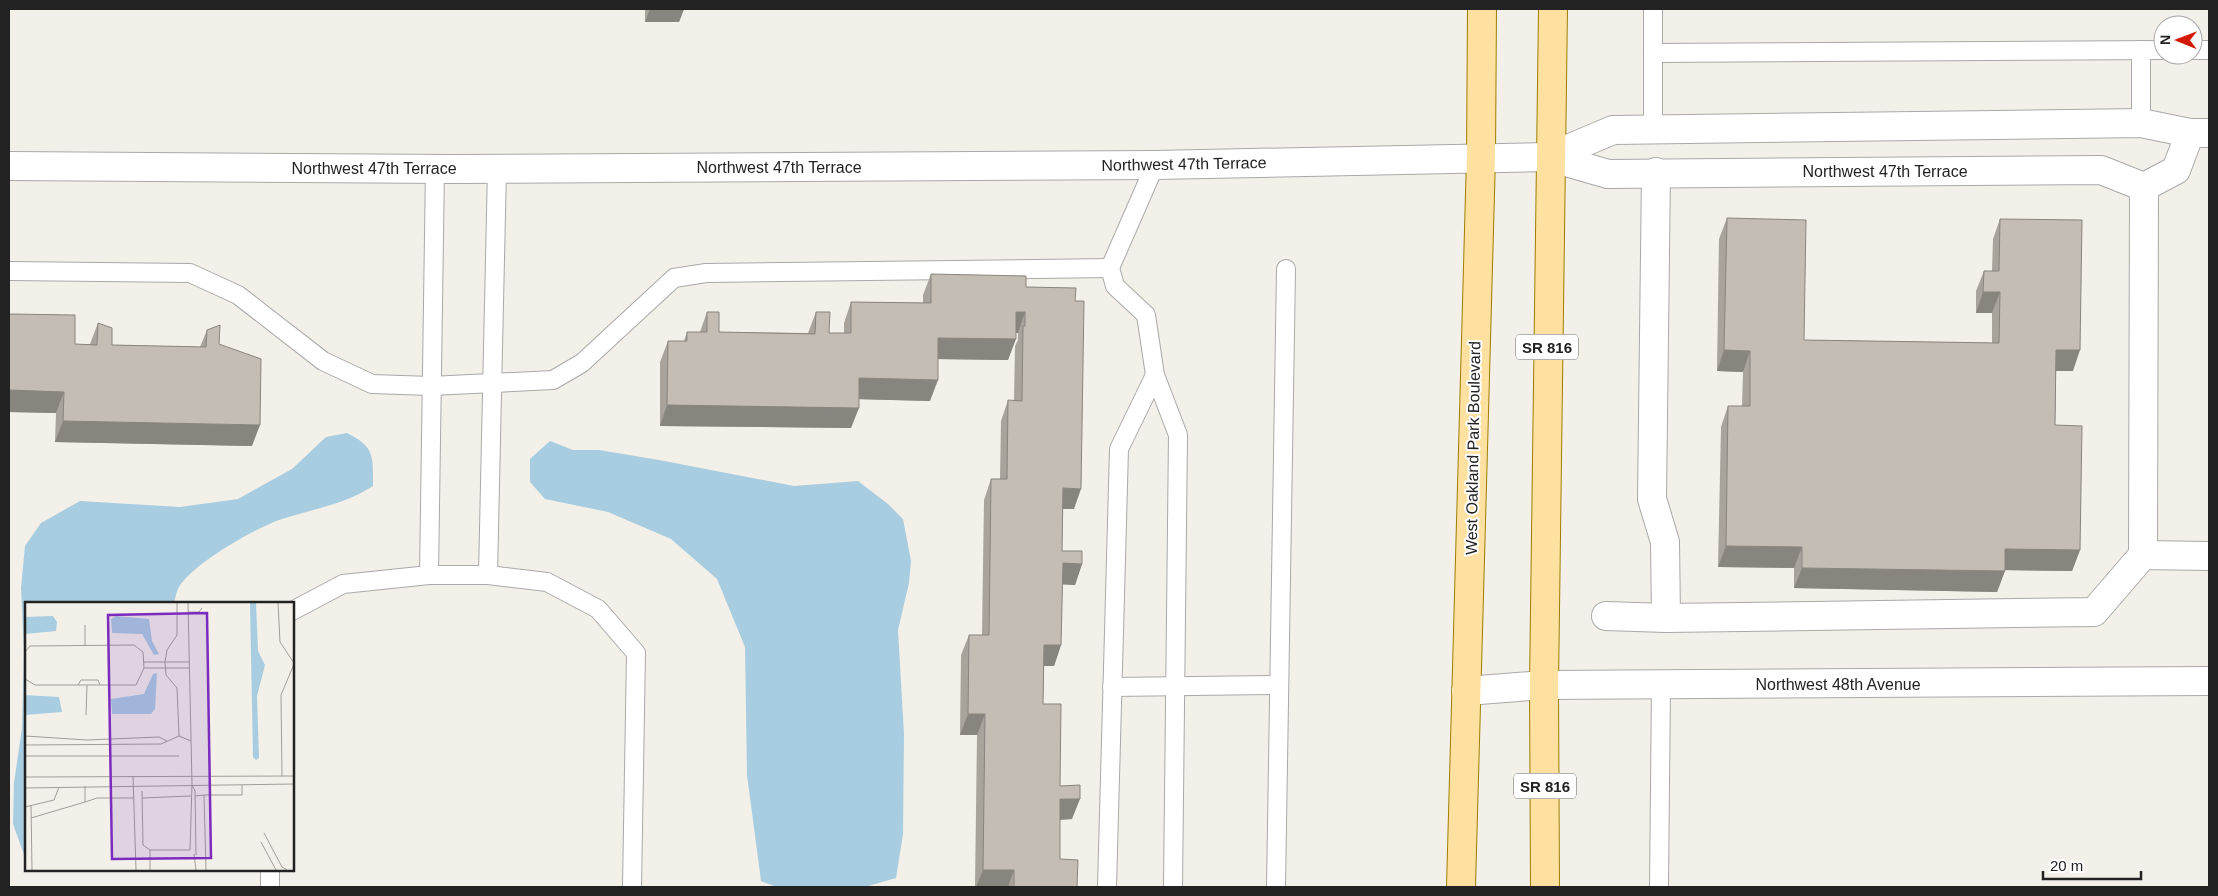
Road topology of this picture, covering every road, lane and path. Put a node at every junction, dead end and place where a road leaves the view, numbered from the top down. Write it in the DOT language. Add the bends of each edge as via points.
graph roads {
  1 [pos="1482,9"];
  2 [pos="1553,9"];
  3 [pos="1653,9"];
  4 [pos="2141,50"];
  5 [pos="2153,50"];
  6 [pos="1653,53"];
  7 [pos="2141,123"];
  8 [pos="1653,130"];
  9 [pos="2200,133"];
  10 [pos="1481,157"];
  11 [pos="1549,157"];
  12 [pos="1155,165"];
  13 [pos="9,166"];
  14 [pos="435,168"];
  15 [pos="496,168"];
  16 [pos="1656,172"];
  17 [pos="2144,188"];
  18 [pos="1110,268"];
  19 [pos="1286,269"];
  20 [pos="9,272"];
  21 [pos="1155,375"];
  22 [pos="491,383"];
  23 [pos="431,386"];
  24 [pos="2143,556"];
  25 [pos="2209,556"];
  26 [pos="429,575"];
  27 [pos="488,575"];
  28 [pos="294,610"];
  29 [pos="1606,616"];
  30 [pos="1666,618"];
  31 [pos="2209,681"];
  32 [pos="1280,685"];
  33 [pos="1544,685"];
  34 [pos="1661,685"];
  35 [pos="1175,686"];
  36 [pos="1112,687"];
  37 [pos="1466,691"];
  38 [pos="270,871"];
  39 [pos="270,887"];
  40 [pos="632,887"];
  41 [pos="1107,887"];
  42 [pos="1173,887"];
  43 [pos="1276,887"];
  44 [pos="1461,887"];
  45 [pos="1546,887"];
  46 [pos="1660,887"];
  1 -- 10 [label="main road, West Oakland Park Boulevard"];
  2 -- 11 [label="main road, SR 816"];
  3 -- 6 [label="lane"];
  4 -- 5 [label="lane"];
  4 -- 6 [label="lane"];
  4 -- 7 [label="lane"];
  6 -- 8 [label="lane"];
  7 -- 8 [label="street, Northwest 47th Terrace"];
  7 -- 9 [label="street, Northwest 47th Terrace"];
  8 -- 11 [label="street, Northwest 47th Terrace" via="1613,130"];
  9 -- 17 [label="street, Northwest 47th Terrace" via="2176,170"];
  10 -- 11 [label="street, Northwest 47th Terrace"];
  10 -- 12 [label="street, Northwest 47th Terrace"];
  10 -- 37 [label="main road, West Oakland Park Boulevard"];
  11 -- 16 [label="street, Northwest 47th Terrace" via="1608,174"];
  11 -- 33 [label="main road, SR 816"];
  12 -- 15 [label="street, Northwest 47th Terrace"];
  12 -- 18 [label="lane"];
  13 -- 14 [label="street, Northwest 47th Terrace"];
  14 -- 15 [label="street, Northwest 47th Terrace"];
  14 -- 23 [label="lane"];
  15 -- 22 [label="lane"];
  16 -- 17 [label="street, Northwest 47th Terrace" via="2102,170"];
  16 -- 30 [label="street" via="1652,499 1665,542"];
  17 -- 24 [label="street"];
  18 -- 21 [label="lane" via="1116,286 1146,315"];
  18 -- 22 [label="lane" via="706,273 674,278 582,363 553,380"];
  19 -- 32 [label="lane"];
  20 -- 23 [label="lane" via="190,273 238,295 323,361 347,373 372,384"];
  21 -- 35 [label="lane" via="1178,435"];
  21 -- 36 [label="lane" via="1119,449"];
  22 -- 23 [label="lane"];
  22 -- 27 [label="lane"];
  23 -- 26 [label="lane"];
  24 -- 25 [label="street"];
  24 -- 30 [label="street" via="2094,612"];
  26 -- 27 [label="lane"];
  26 -- 28 [label="lane" via="343,584"];
  27 -- 40 [label="lane" via="547,582 556,586 598,609 636,653"];
  29 -- 30 [label="street"];
  31 -- 34 [label="street, Northwest 48th Avenue"];
  32 -- 35 [label="lane"];
  32 -- 43 [label="lane"];
  33 -- 34 [label="street, Northwest 48th Avenue"];
  33 -- 37 [label="street, Northwest 48th Avenue"];
  33 -- 45 [label="main road, SR 816"];
  34 -- 46 [label="lane"];
  35 -- 36 [label="lane"];
  35 -- 42 [label="lane"];
  36 -- 41 [label="lane"];
  37 -- 44 [label="main road, West Oakland Park Boulevard"];
  38 -- 39 [label="lane"];
}
